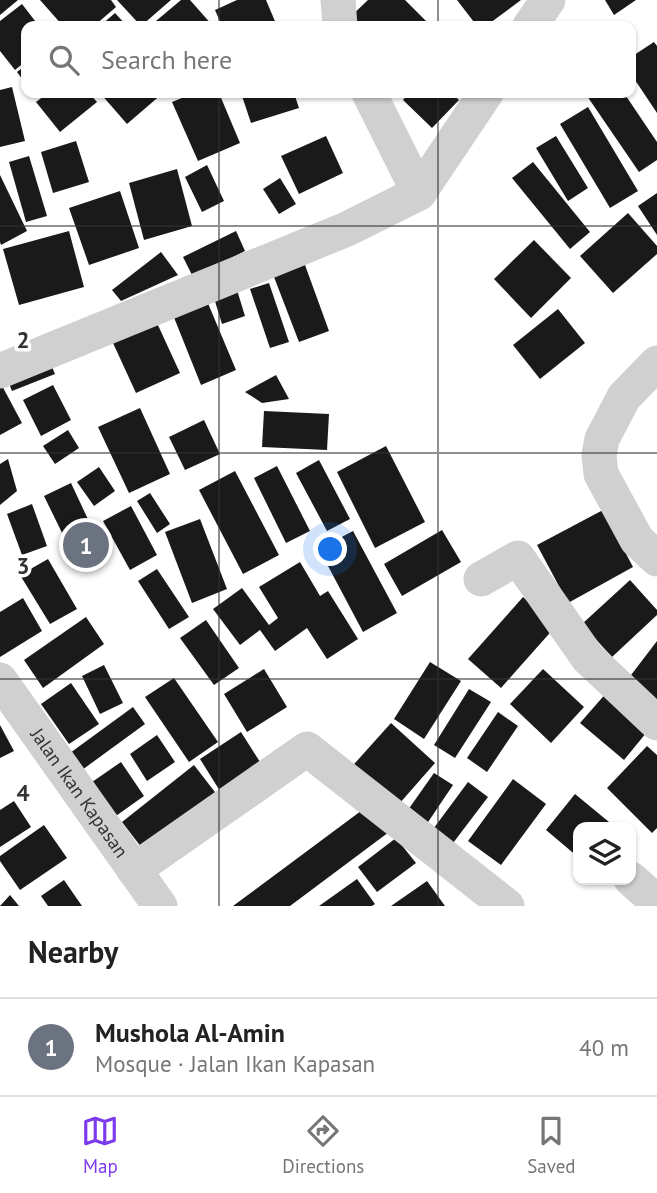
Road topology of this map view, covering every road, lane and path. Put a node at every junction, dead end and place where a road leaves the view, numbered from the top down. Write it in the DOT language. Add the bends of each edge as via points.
graph roads {
  1 [pos="338,0"];
  2 [pos="548,0"];
  3 [pos="340,21"];
  4 [pos="533,21"];
  5 [pos="372,98"];
  6 [pos="483,98"];
  7 [pos="419,193"];
  8 [pos="657,363"];
  9 [pos="0,371"];
  10 [pos="657,559"];
  11 [pos="481,579"];
  12 [pos="0,680"];
  13 [pos="657,723"];
  14 [pos="134,870"];
  15 [pos="636,883"];
  16 [pos="657,902"];
  17 [pos="160,906"];
  18 [pos="507,906"];
  1 -- 3 [label="street"];
  2 -- 4 [label="street"];
  5 -- 7 [label="street"];
  6 -- 7 [label="street"];
  7 -- 9 [label="street" via="347,229"];
  8 -- 10 [label="street" via="624,397 599,455 601,474 637,540"];
  11 -- 13 [label="street" via="519,558 588,659"];
  12 -- 14 [label="street, Jalan Ikan Kapasan"];
  14 -- 17 [label="street, Jalan Ikan Kapasan"];
  14 -- 18 [label="street" via="307,750"];
  15 -- 16 [label="street"];
}
